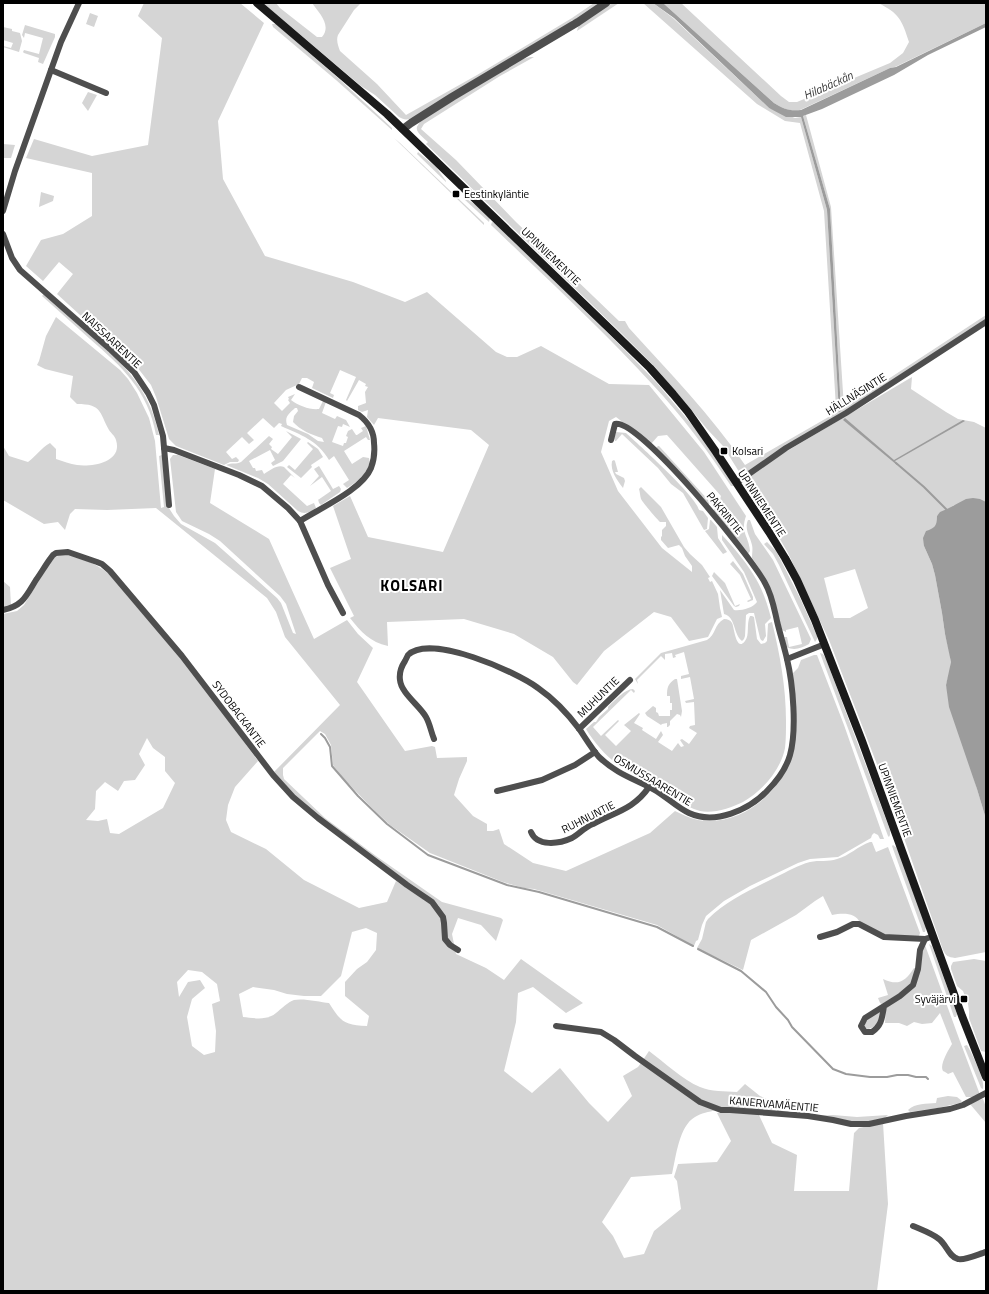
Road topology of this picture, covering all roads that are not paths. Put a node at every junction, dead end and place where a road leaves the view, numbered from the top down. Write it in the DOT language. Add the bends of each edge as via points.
graph roads {
  1 [pos="257,3"];
  2 [pos="606,3"];
  3 [pos="76,4"];
  4 [pos="51,70"];
  5 [pos="106,93"];
  6 [pos="403,129"];
  7 [pos="3,210"];
  8 [pos="3,234"];
  9 [pos="986,322"];
  10 [pos="299,387"];
  11 [pos="611,440"];
  12 [pos="164,448"];
  13 [pos="736,483"];
  14 [pos="169,506"];
  15 [pos="300,521"];
  16 [pos="3,610"];
  17 [pos="343,613"];
  18 [pos="825,644"];
  19 [pos="787,659"];
  20 [pos="630,680"];
  21 [pos="579,729"];
  22 [pos="434,739"];
  23 [pos="595,752"];
  24 [pos="649,787"];
  25 [pos="497,791"];
  26 [pos="531,832"];
  27 [pos="934,936"];
  28 [pos="820,937"];
  29 [pos="924,939"];
  30 [pos="458,950"];
  31 [pos="884,1006"];
  32 [pos="556,1026"];
  33 [pos="986,1077"];
  34 [pos="986,1093"];
  35 [pos="913,1226"];
  36 [pos="986,1252"];
  1 -- 6 [label="main road, UPINNIEMENTIE"];
  2 -- 6 [label="street"];
  3 -- 4 [label="street"];
  4 -- 5 [label="street"];
  4 -- 7 [label="street"];
  6 -- 13 [label="main road, UPINNIEMENTIE" via="650,368 688,412"];
  8 -- 12 [label="street, NAISSAARENTIE" via="12,258 20,270 134,372 154,405 162,430"];
  9 -- 13 [label="street, HÄLLNÄSINTIE" via="846,413 786,448"];
  10 -- 15 [label="street" via="366,420 375,449 371,469 355,487"];
  11 -- 19 [label="street, PAKRINTIE" via="615,424 622,424 634,432 689,485 752,563 772,599"];
  12 -- 14 [label="street, NAISSAARENTIE"];
  12 -- 15 [label="street" via="262,486"];
  13 -- 18 [label="main road, UPINNIEMENTIE" via="785,558"];
  15 -- 17 [label="street"];
  16 -- 30 [label="street, SYDOBACKANTIE" via="11,609 28,596 56,553 68,552 102,564 182,656 273,775 318,818 432,902 443,917 445,939"];
  18 -- 19 [label="street"];
  18 -- 27 [label="main road, UPINNIEMENTIE"];
  19 -- 24 [label="street, OSMUSSAARENTIE" via="792,688 791,748 783,771 763,795 737,811 721,816 701,817 688,813"];
  20 -- 21 [label="street, MUHUNTIE"];
  21 -- 22 [label="street, OSMUSSAARENTIE" via="567,713 521,676 468,655 443,650 418,650 408,654 400,673 400,683 427,718"];
  21 -- 23 [label="street, OSMUSSAARENTIE"];
  23 -- 24 [label="street, OSMUSSAARENTIE" via="619,773"];
  23 -- 25 [label="street" via="556,774"];
  24 -- 26 [label="street, RUHNUNTIE" via="627,808 590,825 566,840 545,843 533,837"];
  27 -- 29 [label="street"];
  27 -- 33 [label="main road, UPINNIEMENTIE"];
  28 -- 29 [label="street" via="859,924 884,937"];
  29 -- 31 [label="street" via="913,985"];
  31 -- 31 [label="street" via="865,1018 861,1026 865,1032 872,1032 879,1027"];
  32 -- 34 [label="street, KANERVAMÄENTIE" via="601,1032 700,1102 721,1110 808,1116 851,1124 869,1124 963,1105"];
  35 -- 36 [label="street" via="944,1243 952,1256 958,1259 964,1260"];
}
